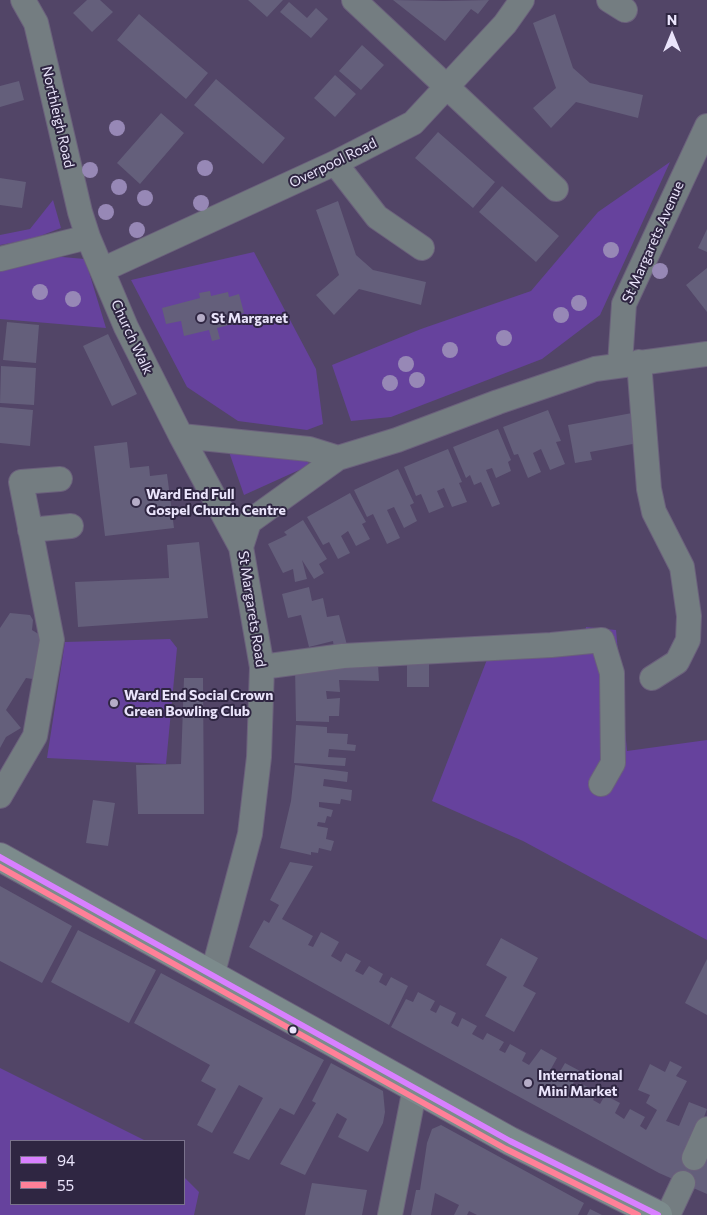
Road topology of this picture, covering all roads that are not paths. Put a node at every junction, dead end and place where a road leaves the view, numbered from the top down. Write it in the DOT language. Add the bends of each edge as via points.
graph roads {
  1 [pos="23,0"];
  2 [pos="522,0"];
  3 [pos="366,4"];
  4 [pos="446,88"];
  5 [pos="707,126"];
  6 [pos="335,163"];
  7 [pos="556,189"];
  8 [pos="88,237"];
  9 [pos="422,248"];
  10 [pos="0,259"];
  11 [pos="102,270"];
  12 [pos="707,354"];
  13 [pos="629,363"];
  14 [pos="181,436"];
  15 [pos="338,458"];
  16 [pos="60,479"];
  17 [pos="11,482"];
  18 [pos="71,526"];
  19 [pos="30,530"];
  20 [pos="240,547"];
  21 [pos="262,667"];
  22 [pos="652,678"];
  23 [pos="601,784"];
  24 [pos="0,796"];
  25 [pos="0,856"];
  26 [pos="214,965"];
  27 [pos="415,1088"];
  28 [pos="707,1128"];
  29 [pos="694,1158"];
  30 [pos="683,1183"];
  31 [pos="390,1215"];
  32 [pos="658,1215"];
  33 [pos="668,1215"];
  1 -- 8 [label="street, Northleigh Road" via="36,23"];
  2 -- 4 [label="street, Overpool Road" via="505,24"];
  3 -- 4 [label="street"];
  4 -- 6 [label="street, Overpool Road" via="413,124"];
  4 -- 7 [label="street"];
  5 -- 13 [label="street, St Margarets Avenue" via="624,304"];
  6 -- 9 [label="street" via="377,217"];
  6 -- 11 [label="street, Overpool Road"];
  8 -- 10 [label="street"];
  8 -- 11 [label="street, Church Walk"];
  11 -- 14 [label="street, Church Walk" via="126,327"];
  12 -- 13 [label="street, St Margarets Road"];
  13 -- 15 [label="street, St Margarets Road" via="595,369"];
  13 -- 22 [label="street, St Margarets Avenue" via="654,512 682,567 689,616 688,640 677,662"];
  14 -- 15 [label="street" via="309,449"];
  14 -- 20 [label="street, Church Walk"];
  15 -- 20 [label="street, St Margarets Road" via="250,522"];
  16 -- 17 [label="street"];
  17 -- 19 [label="street"];
  18 -- 19 [label="street"];
  19 -- 24 [label="street" via="52,640 35,736"];
  20 -- 21 [label="street, St Margarets Road"];
  21 -- 23 [label="street" via="343,656 602,640 612,673 613,763"];
  21 -- 26 [label="street, St Margarets Road" via="259,757 250,834"];
  25 -- 26 [label="main road"];
  26 -- 27 [label="main road"];
  27 -- 31 [label="street"];
  27 -- 32 [label="main road" via="510,1141"];
  28 -- 29 [label="street"];
  30 -- 33 [label="street"];
}
